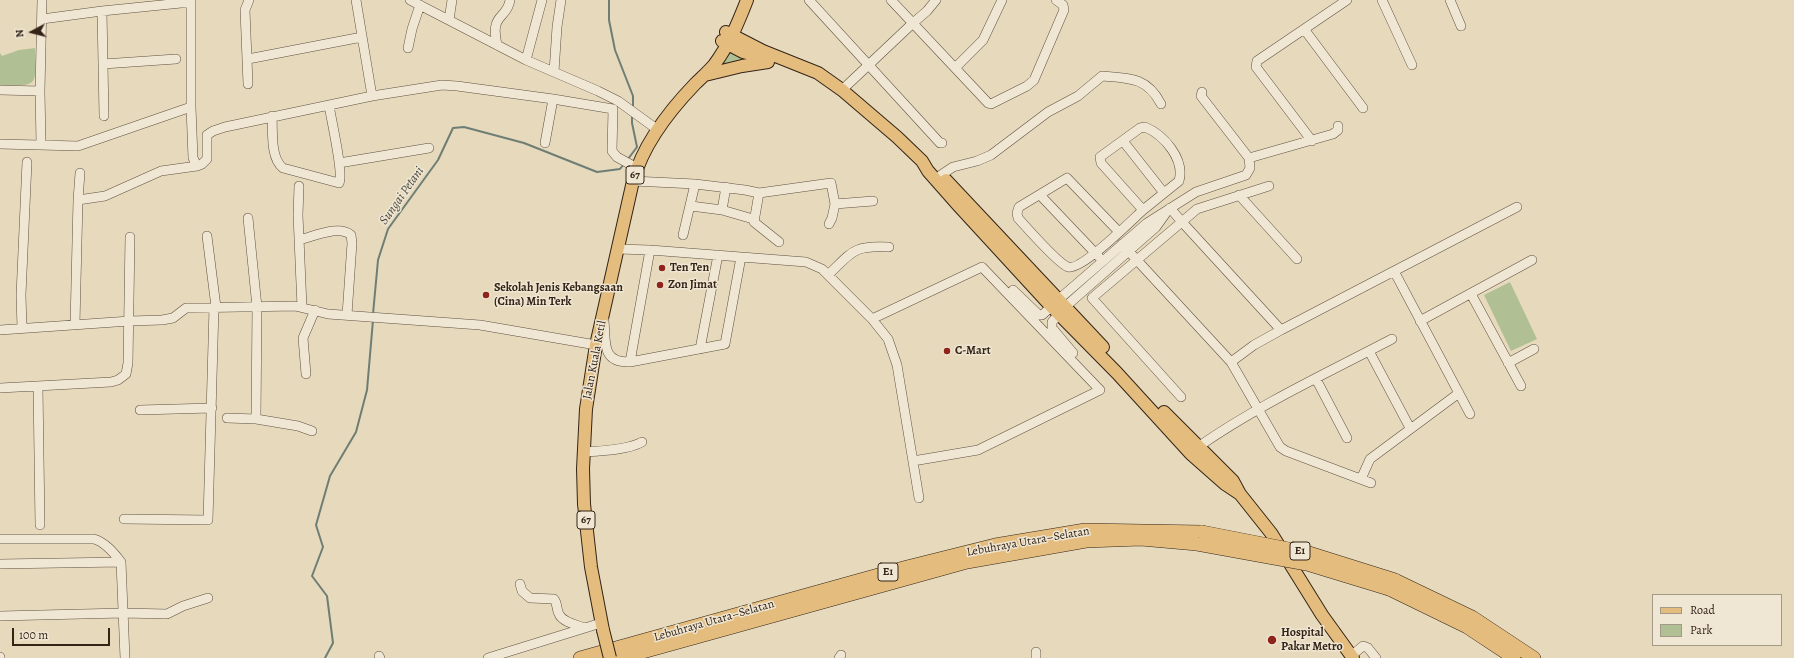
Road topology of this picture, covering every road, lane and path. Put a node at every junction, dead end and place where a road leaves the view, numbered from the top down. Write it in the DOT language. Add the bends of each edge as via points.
graph roads {
  1 [pos="42,0"];
  2 [pos="249,0"];
  3 [pos="356,0"];
  4 [pos="410,0"];
  5 [pos="452,0"];
  6 [pos="510,0"];
  7 [pos="542,0"];
  8 [pos="561,0"];
  9 [pos="747,0"];
  10 [pos="809,0"];
  11 [pos="891,0"];
  12 [pos="936,0"];
  13 [pos="1002,0"];
  14 [pos="1056,0"];
  15 [pos="1347,0"];
  16 [pos="1382,0"];
  17 [pos="1450,0"];
  18 [pos="191,1"];
  19 [pos="139,4"];
  20 [pos="420,5"];
  21 [pos="102,11"];
  22 [pos="42,19"];
  23 [pos="449,20"];
  24 [pos="913,23"];
  25 [pos="1461,26"];
  26 [pos="1304,29"];
  27 [pos="362,37"];
  28 [pos="727,38"];
  29 [pos="497,45"];
  30 [pos="408,48"];
  31 [pos="176,59"];
  32 [pos="248,59"];
  33 [pos="526,60"];
  34 [pos="779,61"];
  35 [pos="794,63"];
  36 [pos="103,64"];
  37 [pos="868,65"];
  38 [pos="1412,65"];
  39 [pos="955,68"];
  40 [pos="554,72"];
  41 [pos="701,79"];
  42 [pos="248,84"];
  43 [pos="0,90"];
  44 [pos="842,90"];
  45 [pos="40,91"];
  46 [pos="1202,92"];
  47 [pos="372,96"];
  48 [pos="553,99"];
  49 [pos="1160,104"];
  50 [pos="329,105"];
  51 [pos="617,105"];
  52 [pos="191,107"];
  53 [pos="1363,108"];
  54 [pos="104,116"];
  55 [pos="272,116"];
  56 [pos="1338,126"];
  57 [pos="658,130"];
  58 [pos="1123,141"];
  59 [pos="1312,141"];
  60 [pos="545,143"];
  61 [pos="942,143"];
  62 [pos="0,144"];
  63 [pos="41,144"];
  64 [pos="429,148"];
  65 [pos="1249,158"];
  66 [pos="922,161"];
  67 [pos="27,162"];
  68 [pos="339,163"];
  69 [pos="197,166"];
  70 [pos="633,166"];
  71 [pos="80,173"];
  72 [pos="942,174"];
  73 [pos="633,181"];
  74 [pos="696,184"];
  75 [pos="299,186"];
  76 [pos="1269,186"];
  77 [pos="726,188"];
  78 [pos="759,193"];
  79 [pos="1164,193"];
  80 [pos="1040,195"];
  81 [pos="1239,195"];
  82 [pos="78,200"];
  83 [pos="873,201"];
  84 [pos="835,204"];
  85 [pos="691,206"];
  86 [pos="1517,206"];
  87 [pos="722,210"];
  88 [pos="1143,210"];
  89 [pos="1168,210"];
  90 [pos="248,218"];
  91 [pos="753,219"];
  92 [pos="1182,222"];
  93 [pos="829,224"];
  94 [pos="1119,232"];
  95 [pos="683,235"];
  96 [pos="207,236"];
  97 [pos="130,237"];
  98 [pos="299,240"];
  99 [pos="780,242"];
  100 [pos="889,246"];
  101 [pos="1125,248"];
  102 [pos="618,249"];
  103 [pos="650,250"];
  104 [pos="1095,253"];
  105 [pos="718,255"];
  106 [pos="741,257"];
  107 [pos="1297,259"];
  108 [pos="1136,260"];
  109 [pos="1532,260"];
  110 [pos="1102,261"];
  111 [pos="1394,270"];
  112 [pos="828,275"];
  113 [pos="999,284"];
  114 [pos="1471,294"];
  115 [pos="215,307"];
  116 [pos="257,307"];
  117 [pos="302,307"];
  118 [pos="1058,307"];
  119 [pos="315,310"];
  120 [pos="604,312"];
  121 [pos="347,315"];
  122 [pos="872,319"];
  123 [pos="130,321"];
  124 [pos="1420,321"];
  125 [pos="74,324"];
  126 [pos="22,328"];
  127 [pos="0,330"];
  128 [pos="1281,330"];
  129 [pos="1392,339"];
  130 [pos="596,345"];
  131 [pos="700,349"];
  132 [pos="1534,349"];
  133 [pos="1369,351"];
  134 [pos="630,362"];
  135 [pos="1231,362"];
  136 [pos="1508,363"];
  137 [pos="306,374"];
  138 [pos="1091,379"];
  139 [pos="1316,379"];
  140 [pos="1521,386"];
  141 [pos="38,387"];
  142 [pos="0,388"];
  143 [pos="1459,394"];
  144 [pos="1181,397"];
  145 [pos="212,408"];
  146 [pos="140,410"];
  147 [pos="1258,410"];
  148 [pos="1470,414"];
  149 [pos="227,418"];
  150 [pos="256,418"];
  151 [pos="1410,428"];
  152 [pos="312,431"];
  153 [pos="1347,438"];
  154 [pos="642,442"];
  155 [pos="1198,447"];
  156 [pos="584,452"];
  157 [pos="913,461"];
  158 [pos="1361,480"];
  159 [pos="1371,483"];
  160 [pos="1240,494"];
  161 [pos="919,498"];
  162 [pos="124,519"];
  163 [pos="40,525"];
  164 [pos="1199,538"];
  165 [pos="0,539"];
  166 [pos="121,562"];
  167 [pos="0,564"];
  168 [pos="520,584"];
  169 [pos="1392,585"];
  170 [pos="208,598"];
  171 [pos="123,613"];
  172 [pos="0,616"];
  173 [pos="602,626"];
  174 [pos="585,628"];
  175 [pos="1352,657"];
  176 [pos="125,658"];
  177 [pos="488,658"];
  178 [pos="580,658"];
  179 [pos="610,658"];
  180 [pos="621,658"];
  181 [pos="1376,658"];
  182 [pos="1514,658"];
  183 [pos="1534,658"];
  1 -- 22 [label="street"];
  2 -- 32 [label="street" via="245,10"];
  3 -- 27 [label="street"];
  4 -- 20 [label="street"];
  5 -- 23 [label="street"];
  6 -- 29 [label="street" via="507,11 496,25"];
  7 -- 33 [label="street"];
  8 -- 40 [label="street"];
  9 -- 28 [label="main road, Jalan Kuala Ketil / 67"];
  10 -- 37 [label="street"];
  11 -- 24 [label="street"];
  12 -- 24 [label="street"];
  13 -- 39 [label="street" via="983,40"];
  14 -- 39 [label="street" via="1063,5 1064,10 1034,80 1027,86 991,104"];
  15 -- 26 [label="street"];
  16 -- 38 [label="street"];
  17 -- 25 [label="street"];
  18 -- 19 [label="street"];
  18 -- 52 [label="street"];
  19 -- 21 [label="street"];
  20 -- 23 [label="street"];
  20 -- 30 [label="street"];
  21 -- 22 [label="street"];
  21 -- 36 [label="street"];
  22 -- 45 [label="street"];
  23 -- 29 [label="street"];
  24 -- 37 [label="street"];
  24 -- 39 [label="street"];
  26 -- 53 [label="street"];
  26 -- 59 [label="street" via="1255,63"];
  27 -- 32 [label="street"];
  27 -- 47 [label="street"];
  28 -- 34 [label="main road" via="743,52"];
  28 -- 35 [label="main road"];
  28 -- 41 [label="main road, Jalan Kuala Ketil / 67" via="698,78"];
  29 -- 33 [label="street"];
  31 -- 36 [label="street"];
  32 -- 42 [label="street"];
  33 -- 40 [label="street"];
  34 -- 35 [label="main road"];
  34 -- 41 [label="main road" via="742,66"];
  35 -- 44 [label="main road" via="818,74"];
  36 -- 54 [label="street"];
  37 -- 44 [label="street"];
  37 -- 61 [label="street"];
  40 -- 51 [label="street"];
  41 -- 57 [label="main road, Jalan Kuala Ketil / 67"];
  43 -- 45 [label="street"];
  44 -- 66 [label="main road" via="898,137"];
  45 -- 63 [label="street"];
  46 -- 65 [label="street" via="1201,96"];
  47 -- 48 [label="street" via="442,85"];
  47 -- 50 [label="street"];
  48 -- 51 [label="street"];
  48 -- 60 [label="street"];
  49 -- 72 [label="street" via="1155,93 1141,82 1130,78 1102,76 1078,96 1048,112 991,155 953,167"];
  50 -- 55 [label="street"];
  50 -- 68 [label="street"];
  51 -- 57 [label="street"];
  51 -- 70 [label="street" via="611,148 617,157"];
  52 -- 63 [label="street" via="84,145"];
  52 -- 69 [label="street" via="193,158"];
  55 -- 68 [label="street" via="275,156 283,168 339,183"];
  55 -- 69 [label="street" via="213,131 206,138 207,159"];
  56 -- 59 [label="street" via="1338,130 1333,134"];
  57 -- 70 [label="main road, Jalan Kuala Ketil / 67"];
  58 -- 79 [label="street"];
  58 -- 79 [label="street" via="1145,127 1174,153 1181,175 1179,181"];
  58 -- 88 [label="street" via="1102,155 1100,161"];
  59 -- 65 [label="street"];
  62 -- 63 [label="street"];
  64 -- 68 [label="street"];
  65 -- 89 [label="street" via="1250,168 1246,175 1196,192"];
  66 -- 72 [label="main road" via="932,165"];
  66 -- 118 [label="main road" via="967,215"];
  67 -- 126 [label="street"];
  69 -- 82 [label="street" via="161,172 105,196"];
  70 -- 73 [label="main road, Jalan Kuala Ketil / 67"];
  71 -- 82 [label="street"];
  72 -- 118 [label="main road"];
  73 -- 74 [label="street"];
  73 -- 102 [label="main road, Jalan Kuala Ketil / 67"];
  74 -- 77 [label="street"];
  74 -- 85 [label="street"];
  75 -- 98 [label="street"];
  76 -- 81 [label="street"];
  77 -- 78 [label="street"];
  77 -- 87 [label="street"];
  78 -- 84 [label="street" via="832,183"];
  78 -- 91 [label="street"];
  79 -- 88 [label="street"];
  80 -- 94 [label="street" via="1069,178"];
  80 -- 104 [label="street"];
  80 -- 104 [label="street" via="1019,207 1018,218 1059,261 1068,267 1074,267"];
  81 -- 92 [label="street" via="1197,209"];
  81 -- 107 [label="street"];
  82 -- 125 [label="street"];
  83 -- 84 [label="street"];
  84 -- 93 [label="street"];
  85 -- 87 [label="street"];
  85 -- 95 [label="street"];
  86 -- 111 [label="street"];
  87 -- 91 [label="street"];
  88 -- 94 [label="street"];
  89 -- 92 [label="street"];
  89 -- 101 [label="street" via="1147,223"];
  90 -- 116 [label="street"];
  91 -- 99 [label="street" via="756,225"];
  92 -- 108 [label="street"];
  92 -- 128 [label="street"];
  94 -- 104 [label="street"];
  96 -- 115 [label="street"];
  97 -- 123 [label="street"];
  98 -- 117 [label="street"];
  98 -- 121 [label="street" via="334,231 344,231 351,235 352,256"];
  100 -- 112 [label="street" via="856,249"];
  101 -- 108 [label="street"];
  101 -- 110 [label="street"];
  101 -- 118 [label="street"];
  102 -- 103 [label="street"];
  102 -- 120 [label="main road, Jalan Kuala Ketil / 67"];
  103 -- 105 [label="street"];
  103 -- 134 [label="street"];
  104 -- 110 [label="street"];
  105 -- 106 [label="street"];
  105 -- 131 [label="street"];
  106 -- 112 [label="street" via="806,262"];
  106 -- 131 [label="street" via="725,344"];
  108 -- 135 [label="street"];
  108 -- 144 [label="street" via="1092,298"];
  109 -- 114 [label="street"];
  110 -- 118 [label="street"];
  111 -- 124 [label="street"];
  111 -- 128 [label="street"];
  112 -- 122 [label="street"];
  113 -- 118 [label="street" via="1012,289 1039,315"];
  113 -- 122 [label="street" via="982,267"];
  113 -- 138 [label="street"];
  114 -- 124 [label="street"];
  114 -- 136 [label="street"];
  115 -- 116 [label="street"];
  115 -- 123 [label="street" via="186,308 169,319"];
  115 -- 145 [label="street"];
  116 -- 117 [label="street"];
  116 -- 150 [label="street"];
  117 -- 119 [label="street"];
  118 -- 138 [label="street" via="1052,328 1087,370"];
  118 -- 155 [label="main road"];
  118 -- 160 [label="main road" via="1191,454 1224,484"];
  119 -- 121 [label="street"];
  119 -- 137 [label="street" via="303,338"];
  120 -- 130 [label="main road, Jalan Kuala Ketil / 67"];
  120 -- 134 [label="street" via="606,346 610,357 617,362"];
  121 -- 130 [label="street" via="480,325"];
  122 -- 157 [label="street" via="888,339 897,365"];
  123 -- 125 [label="street"];
  123 -- 141 [label="street" via="126,374 118,380"];
  124 -- 143 [label="street"];
  125 -- 126 [label="street"];
  126 -- 127 [label="street"];
  128 -- 135 [label="street"];
  129 -- 133 [label="street"];
  130 -- 156 [label="main road, Jalan Kuala Ketil / 67" via="587,395"];
  131 -- 134 [label="street"];
  132 -- 136 [label="street"];
  133 -- 139 [label="street"];
  133 -- 151 [label="street"];
  135 -- 147 [label="street"];
  136 -- 140 [label="street"];
  138 -- 157 [label="street" via="1100,390 982,448"];
  139 -- 147 [label="street"];
  139 -- 153 [label="street"];
  141 -- 142 [label="street"];
  141 -- 163 [label="street"];
  143 -- 148 [label="street"];
  143 -- 151 [label="street"];
  145 -- 146 [label="street"];
  145 -- 162 [label="street" via="208,520"];
  147 -- 155 [label="street" via="1221,430"];
  147 -- 158 [label="street" via="1276,442 1286,451"];
  149 -- 150 [label="street"];
  150 -- 152 [label="street"];
  151 -- 158 [label="street" via="1370,459"];
  154 -- 156 [label="street" via="621,448"];
  155 -- 160 [label="main road" via="1233,481"];
  156 -- 173 [label="main road, Jalan Kuala Ketil / 67" via="584,504 591,567"];
  157 -- 161 [label="street"];
  158 -- 159 [label="street"];
  160 -- 175 [label="main road" via="1271,533 1322,615"];
  164 -- 169 [label="highway, Lebuhraya Utara–Selatan / E1, bridge"];
  164 -- 178 [label="highway, Lebuhraya Utara–Selatan / E1" via="1085,530 995,545"];
  164 -- 180 [label="highway, Lebuhraya Utara–Selatan / E1" via="1086,542 967,562"];
  165 -- 166 [label="street" via="94,539 115,554"];
  166 -- 167 [label="street"];
  166 -- 171 [label="street"];
  168 -- 174 [label="street" via="522,591 530,598 554,599 562,618"];
  169 -- 182 [label="highway, Lebuhraya Utara–Selatan / E1" via="1467,627"];
  169 -- 183 [label="highway, Lebuhraya Utara–Selatan / E1" via="1472,617"];
  170 -- 171 [label="street" via="167,614"];
  171 -- 172 [label="street"];
  171 -- 176 [label="street"];
  173 -- 174 [label="street"];
  173 -- 179 [label="main road, Jalan Kuala Ketil / 67, bridge"];
  174 -- 177 [label="street"];
  175 -- 181 [label="street" via="1363,646"];
}
